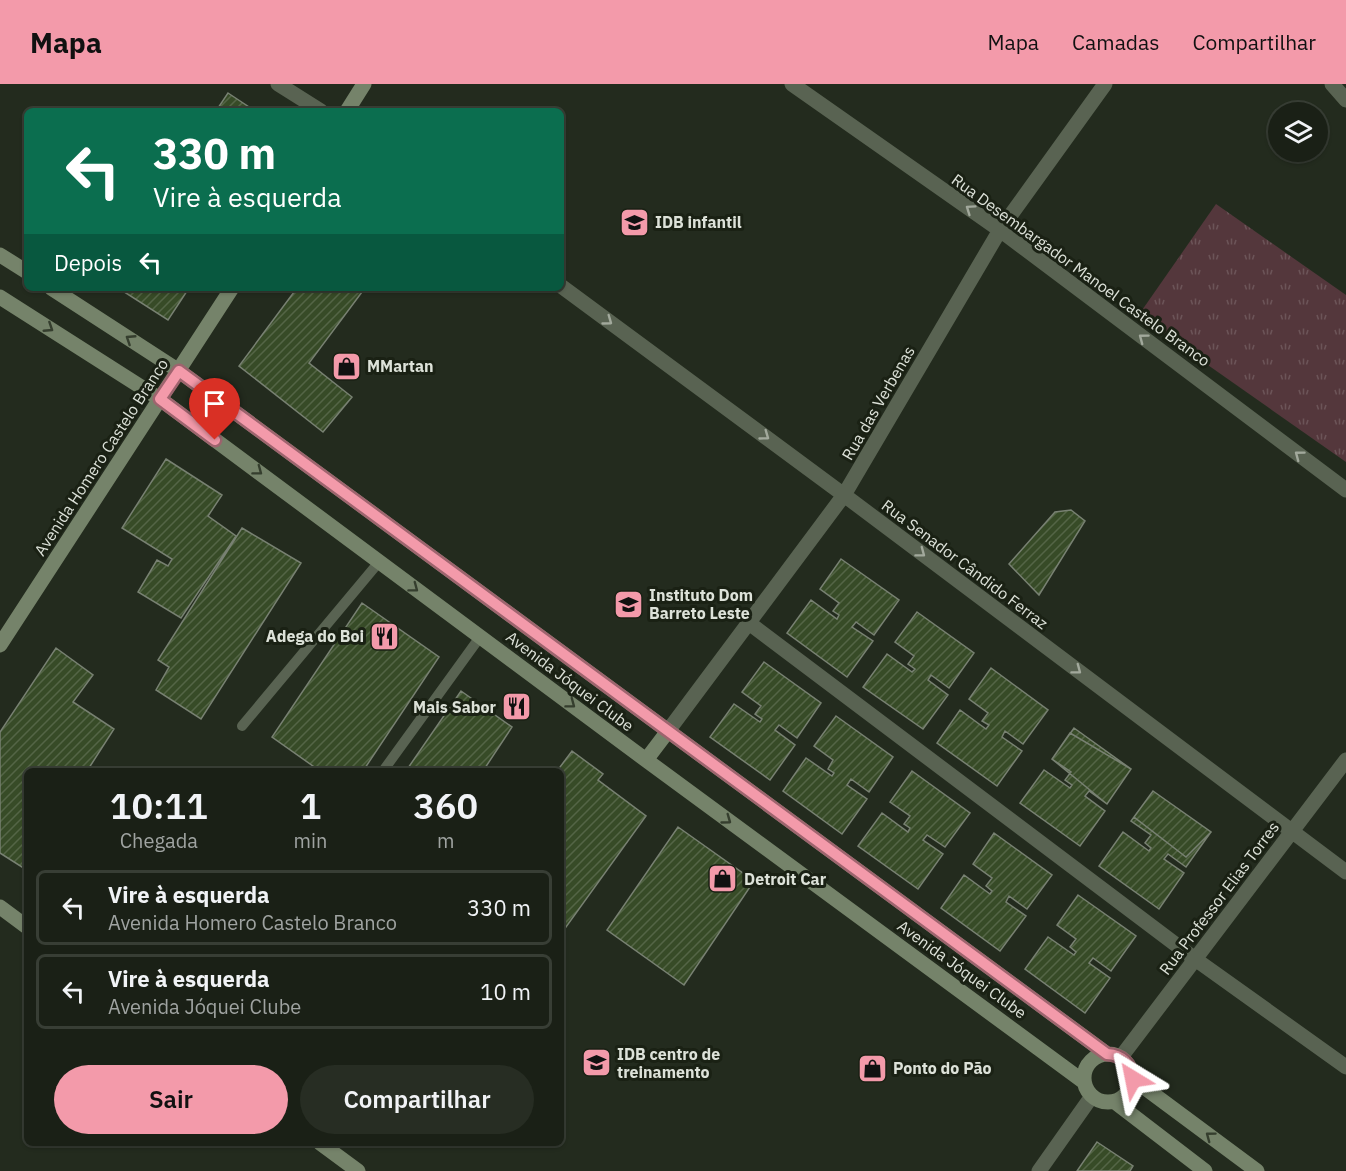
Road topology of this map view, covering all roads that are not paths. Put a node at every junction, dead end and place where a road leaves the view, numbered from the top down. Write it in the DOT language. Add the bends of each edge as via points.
graph roads {
  1 [pos="278,84"];
  2 [pos="364,84"];
  3 [pos="792,84"];
  4 [pos="1105,84"];
  5 [pos="1332,84"];
  6 [pos="1346,100"];
  7 [pos="316,108"];
  8 [pos="349,108"];
  9 [pos="1000,230"];
  10 [pos="0,255"];
  11 [pos="24,270"];
  12 [pos="564,288"];
  13 [pos="56,291"];
  14 [pos="230,291"];
  15 [pos="0,297"];
  16 [pos="179,371"];
  17 [pos="160,399"];
  18 [pos="1346,490"];
  19 [pos="844,495"];
  20 [pos="379,562"];
  21 [pos="749,623"];
  22 [pos="480,637"];
  23 [pos="0,645"];
  24 [pos="242,726"];
  25 [pos="668,731"];
  26 [pos="646,760"];
  27 [pos="1346,760"];
  28 [pos="385,768"];
  29 [pos="1292,832"];
  30 [pos="1346,872"];
  31 [pos="0,907"];
  32 [pos="24,925"];
  33 [pos="1195,959"];
  34 [pos="1114,1056"];
  35 [pos="1346,1067"];
  36 [pos="1133,1079"];
  37 [pos="1084,1082"];
  38 [pos="1092,1096"];
  39 [pos="1115,1102"];
  40 [pos="324,1146"];
  41 [pos="358,1171"];
  42 [pos="1039,1171"];
  43 [pos="1205,1171"];
  44 [pos="1257,1171"];
  1 -- 7 [label="street"];
  2 -- 8 [label="main road"];
  9 -- 3 [label="street, Rua Desembargador Manoel Castelo Branco, one-way"];
  4 -- 9 [label="street, Rua das Verbenas"];
  5 -- 6 [label="street"];
  18 -- 9 [label="street, Rua Desembargador Manoel Castelo Branco, one-way"];
  9 -- 19 [label="street, Rua das Verbenas"];
  10 -- 11 [label="main road"];
  12 -- 19 [label="street, Rua Senador Cândido Ferraz, one-way"];
  16 -- 13 [label="main road, Avenida Jóquei Clube, one-way"];
  14 -- 16 [label="main road, Avenida Homero Castelo Branco"];
  15 -- 17 [label="main road, Avenida Jóquei Clube, one-way"];
  16 -- 17 [label="main road, Avenida Homero Castelo Branco"];
  16 -- 25 [label="main road, Avenida Jóquei Clube"];
  17 -- 20 [label="main road, Avenida Jóquei Clube, one-way"];
  17 -- 23 [label="main road, Avenida Homero Castelo Branco"];
  19 -- 21 [label="street, Rua das Verbenas"];
  19 -- 29 [label="street, Rua Senador Cândido Ferraz, one-way"];
  20 -- 22 [label="main road, Avenida Jóquei Clube, one-way"];
  20 -- 24 [label="lane"];
  21 -- 25 [label="street, Rua das Verbenas"];
  21 -- 33 [label="street"];
  22 -- 26 [label="main road, Avenida Jóquei Clube, one-way"];
  22 -- 28 [label="lane"];
  25 -- 26 [label="main road"];
  25 -- 34 [label="main road, Avenida Jóquei Clube"];
  26 -- 37 [label="main road, Avenida Jóquei Clube, one-way"];
  27 -- 29 [label="street, Rua Professor Elias Torres"];
  29 -- 30 [label="street, Rua Senador Cândido Ferraz"];
  29 -- 33 [label="street, Rua Professor Elias Torres"];
  31 -- 32 [label="main road"];
  33 -- 34 [label="street, Rua Professor Elias Torres"];
  33 -- 35 [label="street"];
  34 -- 36 [label="main road, Avenida Jóquei Clube" via="1132,1070"];
  34 -- 37 [label="main road" via="1099,1056 1087,1066"];
  36 -- 39 [label="main road" via="1128,1093"];
  44 -- 36 [label="main road, Avenida Jóquei Clube, one-way"];
  37 -- 38 [label="main road, Avenida Jóquei Clube"];
  38 -- 39 [label="main road" via="1099,1101"];
  38 -- 42 [label="street"];
  39 -- 43 [label="main road"];
  40 -- 41 [label="main road"];
}
